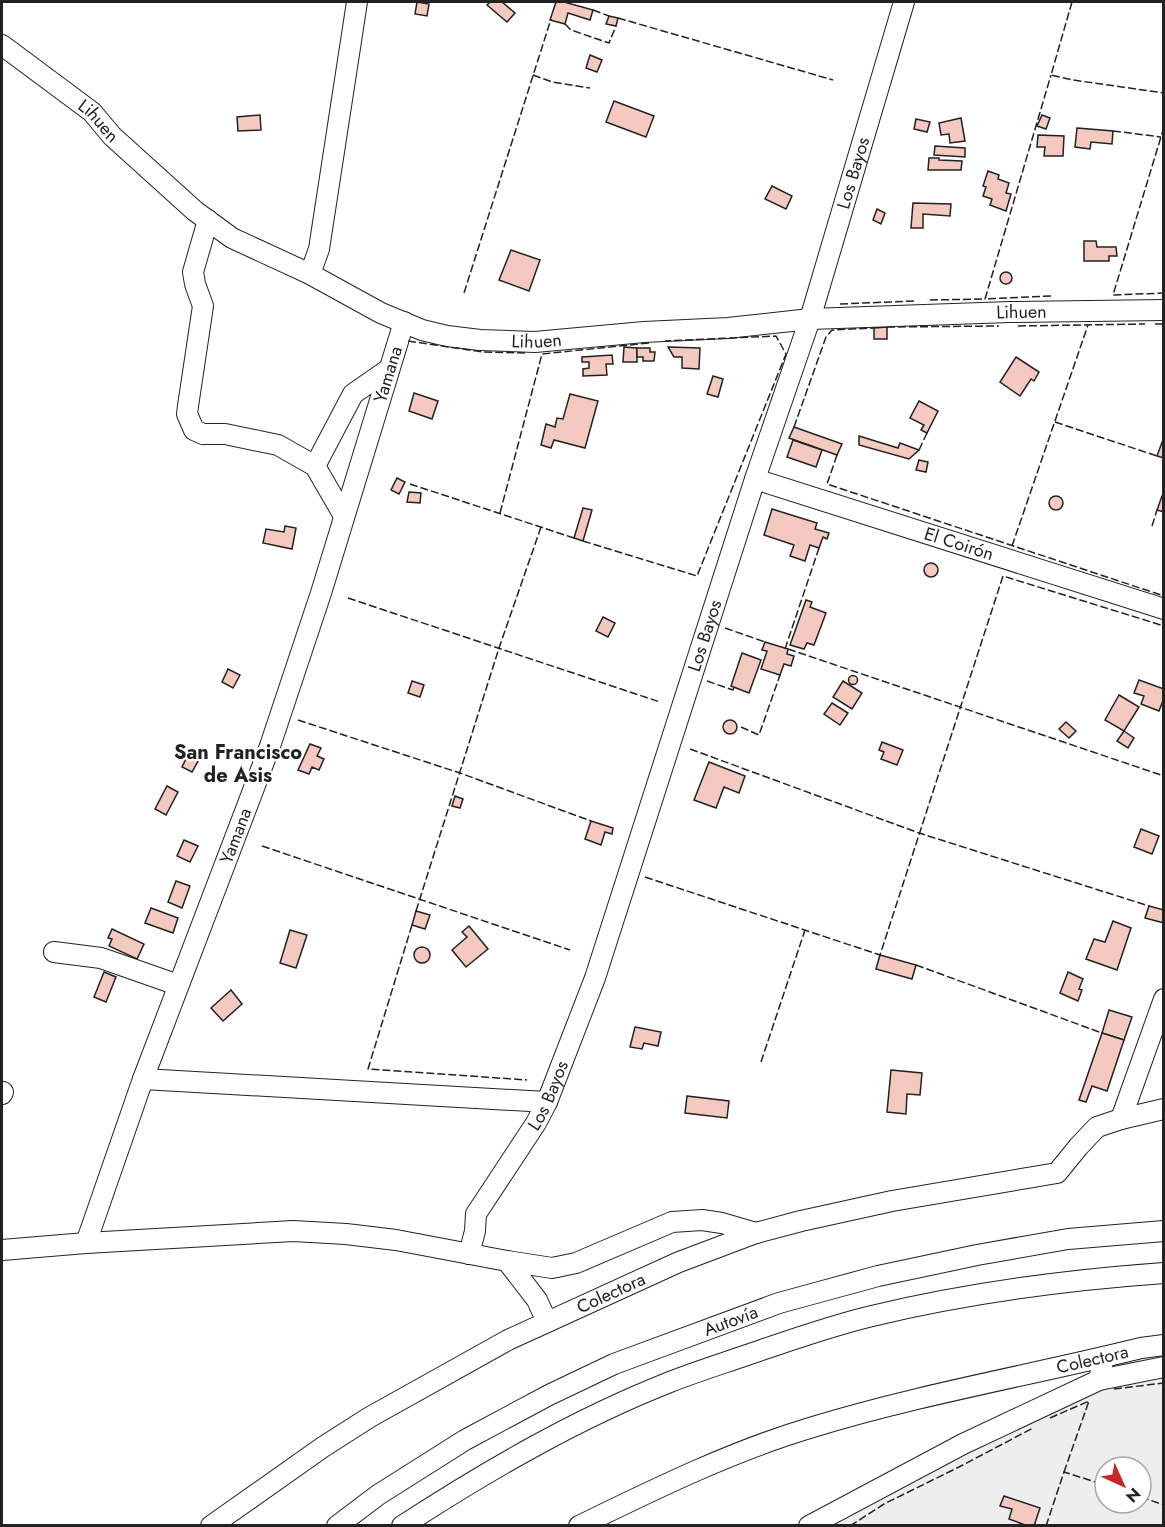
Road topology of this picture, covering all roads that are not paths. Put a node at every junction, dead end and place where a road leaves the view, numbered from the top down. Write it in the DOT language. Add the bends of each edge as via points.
graph roads {
  1 [pos="357,2"];
  2 [pos="899,5"];
  3 [pos="2,45"];
  4 [pos="208,220"];
  5 [pos="310,274"];
  6 [pos="1164,310"];
  7 [pos="810,319"];
  8 [pos="404,322"];
  9 [pos="389,369"];
  10 [pos="315,465"];
  11 [pos="755,479"];
  12 [pos="344,516"];
  13 [pos="1164,609"];
  14 [pos="54,952"];
  15 [pos="178,985"];
  16 [pos="1164,999"];
  17 [pos="143,1079"];
  18 [pos="547,1102"];
  19 [pos="1164,1109"];
  20 [pos="1121,1119"];
  21 [pos="1164,1231"];
  22 [pos="756,1233"];
  23 [pos="86,1243"];
  24 [pos="2,1250"];
  25 [pos="469,1254"];
  26 [pos="507,1261"];
  27 [pos="1164,1273"];
  28 [pos="547,1322"];
  29 [pos="1164,1345"];
  30 [pos="1104,1357"];
  31 [pos="1164,1367"];
  32 [pos="1099,1380"];
  33 [pos="817,1524"];
  34 [pos="211,1526"];
  35 [pos="337,1526"];
  36 [pos="402,1526"];
  37 [pos="579,1526"];
  1 -- 5 [label="street" via="319,249"];
  2 -- 7 [label="street, Los Bayos"];
  3 -- 4 [label="street, Lihuen" via="92,112 112,136"];
  4 -- 5 [label="street, Lihuen" via="232,238"];
  4 -- 10 [label="street" via="193,272 203,306 187,414 194,430 203,434 225,434 278,445"];
  5 -- 8 [label="street, Lihuen"];
  6 -- 7 [label="street, Lihuen"];
  7 -- 8 [label="street, Lihuen" via="535,342 447,336"];
  7 -- 11 [label="street, Los Bayos"];
  8 -- 9 [label="street, Yamana"];
  9 -- 10 [label="street" via="353,394"];
  9 -- 12 [label="street, Yamana"];
  10 -- 12 [label="street"];
  11 -- 13 [label="street, El Coirón"];
  11 -- 18 [label="street, Los Bayos" via="595,978"];
  12 -- 15 [label="street, Yamana" via="270,746"];
  14 -- 15 [label="street" via="101,958"];
  15 -- 17 [label="street, Yamana"];
  16 -- 20 [label="street"];
  17 -- 18 [label="street"];
  17 -- 23 [label="street, Yamana"];
  18 -- 25 [label="street, Los Bayos" via="476,1214"];
  19 -- 20 [label="street"];
  20 -- 22 [label="street, Colectora" via="1097,1128 1057,1173 892,1201"];
  21 -- 35 [label="street, Autovía" via="1068,1239 977,1255 779,1303 614,1364 549,1395 465,1440"];
  22 -- 26 [label="street" via="702,1220 672,1222 576,1263 552,1268"];
  22 -- 28 [label="street, Colectora" via="679,1262"];
  23 -- 24 [label="street"];
  23 -- 25 [label="street" via="294,1231 396,1240"];
  25 -- 26 [label="street"];
  26 -- 28 [label="street" via="537,1300"];
  27 -- 36 [label="street, Autovía" via="977,1295 872,1316 816,1332 669,1382 597,1415 523,1452"];
  28 -- 34 [label="street, Colectora" via="370,1418"];
  29 -- 30 [label="street, Colectora"];
  30 -- 32 [label="street"];
  30 -- 37 [label="street, Colectora" via="812,1427 721,1460"];
  31 -- 32 [label="street"];
  32 -- 33 [label="street" via="973,1439"];
}
